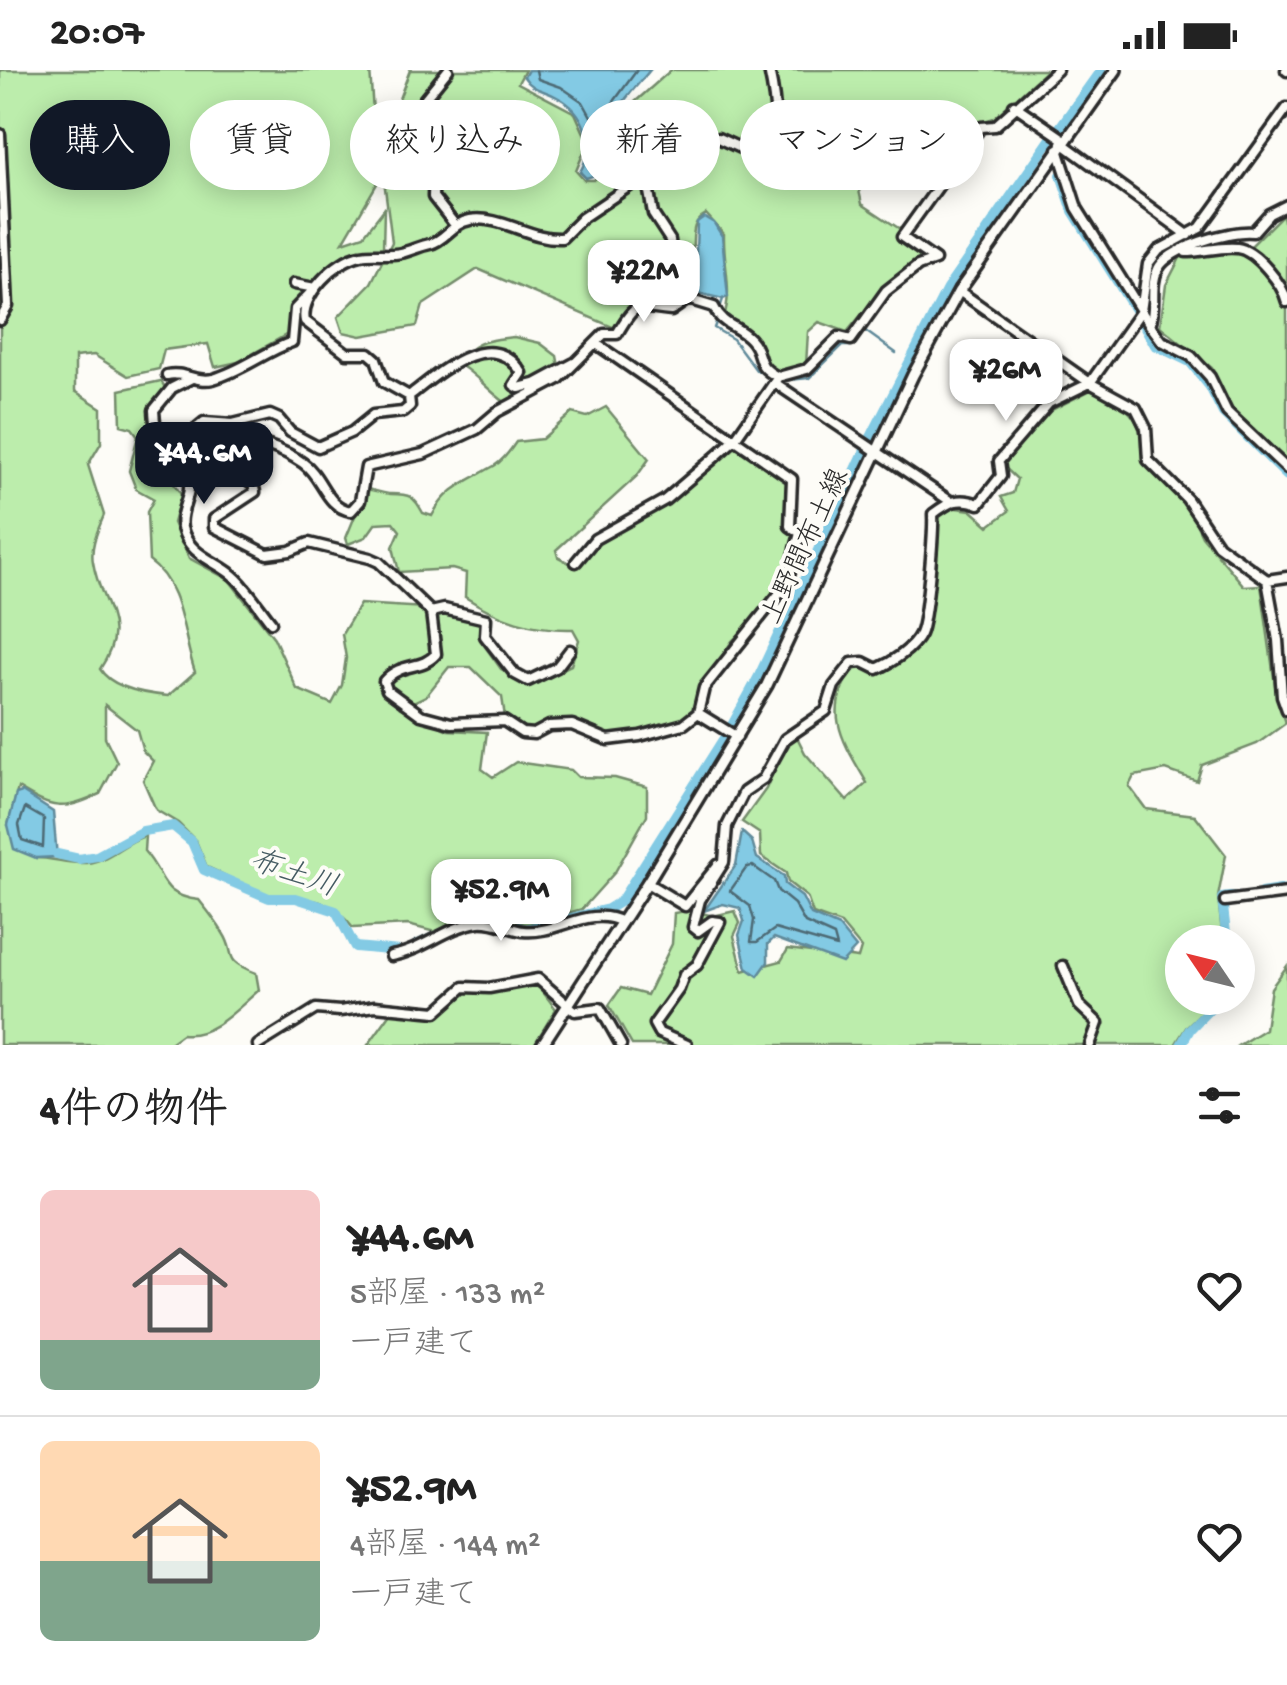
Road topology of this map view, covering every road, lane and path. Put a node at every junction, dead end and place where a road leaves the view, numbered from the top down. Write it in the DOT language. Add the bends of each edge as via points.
graph roads {
  1 [pos="448,70"];
  2 [pos="770,70"];
  3 [pos="1057,70"];
  4 [pos="1116,70"];
  5 [pos="1014,105"];
  6 [pos="1287,108"];
  7 [pos="0,134"];
  8 [pos="720,139"];
  9 [pos="1062,144"];
  10 [pos="623,190"];
  11 [pos="649,190"];
  12 [pos="1287,206"];
  13 [pos="455,225"];
  14 [pos="1188,235"];
  15 [pos="1182,251"];
  16 [pos="294,284"];
  17 [pos="314,288"];
  18 [pos="959,291"];
  19 [pos="1287,302"];
  20 [pos="677,305"];
  21 [pos="1141,310"];
  22 [pos="0,320"];
  23 [pos="1150,325"];
  24 [pos="595,343"];
  25 [pos="577,362"];
  26 [pos="166,375"];
  27 [pos="192,378"];
  28 [pos="776,380"];
  29 [pos="1090,383"];
  30 [pos="409,396"];
  31 [pos="198,427"];
  32 [pos="735,439"];
  33 [pos="878,449"];
  34 [pos="1287,468"];
  35 [pos="950,501"];
  36 [pos="576,562"];
  37 [pos="1287,577"];
  38 [pos="1267,580"];
  39 [pos="431,612"];
  40 [pos="272,622"];
  41 [pos="570,650"];
  42 [pos="1287,710"];
  43 [pos="698,713"];
  44 [pos="737,737"];
  45 [pos="724,852"];
  46 [pos="647,883"];
  47 [pos="1287,892"];
  48 [pos="1225,901"];
  49 [pos="622,922"];
  50 [pos="391,956"];
  51 [pos="1063,966"];
  52 [pos="569,1007"];
  53 [pos="258,1045"];
  54 [pos="542,1045"];
  55 [pos="621,1045"];
  56 [pos="687,1045"];
  57 [pos="1090,1045"];
  1 -- 13 [label="street" via="423,100 423,117 434,164 433,197"];
  2 -- 8 [label="street" via="771,153 764,158"];
  3 -- 5 [label="street"];
  4 -- 9 [label="main road, 上野間布土線"];
  5 -- 9 [label="street"];
  5 -- 28 [label="street" via="995,126 981,127 902,236 935,260 886,291 851,340 839,337 807,369"];
  6 -- 14 [label="street" via="1200,228"];
  7 -- 22 [label="street" via="8,297"];
  9 -- 14 [label="street"];
  9 -- 18 [label="main road, 上野間布土線"];
  9 -- 21 [label="street" via="1076,208"];
  10 -- 13 [label="street" via="562,238 488,220"];
  11 -- 20 [label="street" via="670,240"];
  12 -- 15 [label="street" via="1253,232 1215,234"];
  13 -- 17 [label="street" via="438,241 401,253 357,255"];
  14 -- 21 [label="street" via="1148,264"];
  15 -- 19 [label="street" via="1248,252"];
  15 -- 23 [label="street" via="1159,266"];
  16 -- 17 [label="street"];
  17 -- 27 [label="street" via="295,309 292,342 244,368 210,380"];
  17 -- 30 [label="street" via="304,321 347,353 369,352 384,382"];
  18 -- 29 [label="street"];
  18 -- 33 [label="main road, 上野間布土線"];
  20 -- 24 [label="street" via="671,311 642,305 630,311 617,334"];
  20 -- 28 [label="street" via="688,299 714,307 720,321 748,337 763,370"];
  21 -- 23 [label="street"];
  21 -- 29 [label="street"];
  23 -- 34 [label="street" via="1162,341 1191,356 1227,412"];
  24 -- 25 [label="street"];
  24 -- 32 [label="street"];
  25 -- 30 [label="street" via="518,388 522,373 514,360 480,354 462,358"];
  25 -- 31 [label="street" via="477,430 423,454 366,468 351,512 290,455"];
  26 -- 27 [label="street"];
  27 -- 40 [label="street" via="172,388 154,410 160,446 186,471 191,486 183,530 191,548 237,579"];
  28 -- 32 [label="street"];
  28 -- 33 [label="street"];
  29 -- 35 [label="street" via="1048,404 998,462 1001,476 979,504"];
  29 -- 38 [label="street" via="1136,408 1146,428 1148,460 1187,499 1218,545"];
  30 -- 31 [label="street" via="403,412 373,414 318,447 270,416"];
  31 -- 39 [label="street" via="197,439 222,468 253,483 255,492 219,513 214,527 267,554 309,543 370,558"];
  32 -- 36 [label="street" via="665,500 595,539"];
  32 -- 43 [label="street" via="792,479 790,526 800,533 786,584 704,688"];
  33 -- 35 [label="street"];
  33 -- 44 [label="main road, 上野間布土線"];
  35 -- 45 [label="street" via="932,514 920,634 888,664 876,669 852,663 826,711 784,739 762,779 744,792 726,826"];
  37 -- 38 [label="street"];
  38 -- 42 [label="street"];
  39 -- 41 [label="street" via="444,608 486,619 485,636 515,674 528,680 557,667"];
  39 -- 43 [label="street" via="436,654 384,680 387,690 421,715 504,721 534,734 572,725 608,740 660,732"];
  43 -- 44 [label="street"];
  44 -- 46 [label="main road, 上野間布土線"];
  45 -- 46 [label="street" via="685,906"];
  45 -- 56 [label="street" via="693,926 698,931 720,922 654,1024"];
  46 -- 49 [label="main road, 上野間布土線"];
  47 -- 48 [label="street"];
  49 -- 50 [label="street" via="612,916 580,919 526,932 478,922"];
  49 -- 52 [label="main road, 上野間布土線"];
  51 -- 57 [label="street" via="1080,1005 1098,1023"];
  52 -- 53 [label="street" via="538,979 473,985 436,1012 316,1009"];
  52 -- 54 [label="main road, 上野間布土線"];
  52 -- 55 [label="street" via="600,1008"];
}
